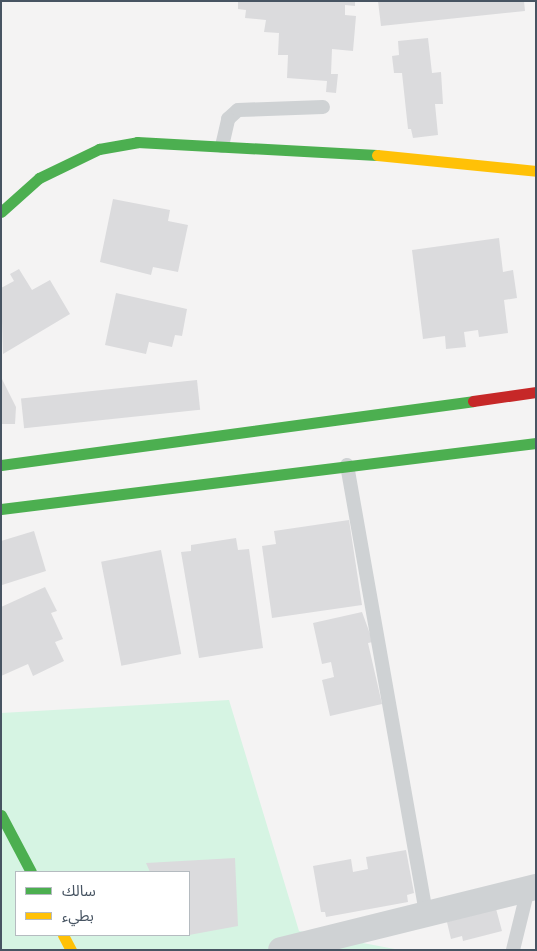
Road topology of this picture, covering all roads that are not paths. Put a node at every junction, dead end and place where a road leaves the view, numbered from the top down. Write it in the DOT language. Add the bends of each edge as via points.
graph roads {
  1 [pos="323,107"];
  2 [pos="222,146"];
  3 [pos="536,170"];
  4 [pos="1,212"];
  5 [pos="536,392"];
  6 [pos="536,443"];
  7 [pos="1,465"];
  8 [pos="347,466"];
  9 [pos="1,509"];
  10 [pos="1,815"];
  11 [pos="30,871"];
  12 [pos="532,888"];
  13 [pos="426,914"];
  14 [pos="64,936"];
  15 [pos="71,950"];
  16 [pos="281,950"];
  17 [pos="513,950"];
  1 -- 2 [label="lane" via="238,110 228,119"];
  2 -- 3 [label="main road" via="375,155"];
  2 -- 4 [label="main road" via="137,142 99,149 39,178"];
  5 -- 7 [label="main road"];
  6 -- 8 [label="main road"];
  8 -- 9 [label="main road"];
  8 -- 13 [label="lane"];
  10 -- 11 [label="main road"];
  12 -- 13 [label="street"];
  12 -- 17 [label="lane"];
  13 -- 16 [label="street"];
  14 -- 15 [label="main road"];
}
